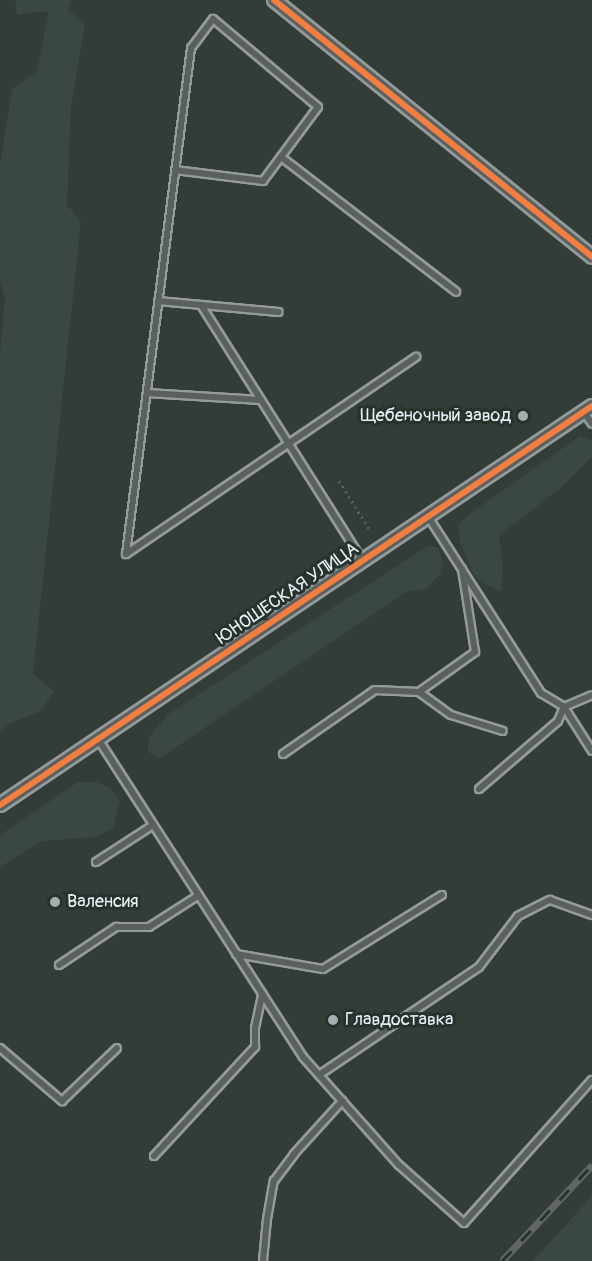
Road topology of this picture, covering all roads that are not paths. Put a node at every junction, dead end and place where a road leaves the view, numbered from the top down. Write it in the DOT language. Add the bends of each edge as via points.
graph roads {
  1 [pos="274,0"];
  2 [pos="281,157"];
  3 [pos="175,170"];
  4 [pos="592,258"];
  5 [pos="456,292"];
  6 [pos="158,301"];
  7 [pos="201,305"];
  8 [pos="278,312"];
  9 [pos="416,357"];
  10 [pos="147,393"];
  11 [pos="261,400"];
  12 [pos="588,409"];
  13 [pos="592,424"];
  14 [pos="288,444"];
  15 [pos="429,518"];
  16 [pos="363,562"];
  17 [pos="462,569"];
  18 [pos="419,692"];
  19 [pos="592,695"];
  20 [pos="564,707"];
  21 [pos="503,731"];
  22 [pos="98,739"];
  23 [pos="592,752"];
  24 [pos="283,754"];
  25 [pos="479,789"];
  26 [pos="0,805"];
  27 [pos="153,825"];
  28 [pos="96,862"];
  29 [pos="199,895"];
  30 [pos="442,895"];
  31 [pos="592,915"];
  32 [pos="236,954"];
  33 [pos="59,965"];
  34 [pos="262,993"];
  35 [pos="0,1048"];
  36 [pos="117,1048"];
  37 [pos="319,1075"];
  38 [pos="592,1080"];
  39 [pos="342,1101"];
  40 [pos="154,1156"];
  41 [pos="263,1261"];
  1 -- 4 [label="street"];
  2 -- 3 [label="lane" via="263,182"];
  2 -- 3 [label="lane" via="318,107 213,19 191,48"];
  2 -- 5 [label="lane"];
  3 -- 6 [label="lane"];
  6 -- 7 [label="lane"];
  6 -- 10 [label="lane"];
  7 -- 8 [label="lane"];
  7 -- 11 [label="lane"];
  9 -- 14 [label="lane"];
  10 -- 11 [label="lane"];
  10 -- 14 [label="lane" via="126,554"];
  11 -- 14 [label="lane"];
  12 -- 13 [label="lane"];
  12 -- 15 [label="street, ЮНОШЕСКАЯ УЛИЦА"];
  14 -- 16 [label="lane"];
  15 -- 16 [label="street, ЮНОШЕСКАЯ УЛИЦА"];
  15 -- 17 [label="lane"];
  16 -- 22 [label="street, ЮНОШЕСКАЯ УЛИЦА"];
  17 -- 18 [label="lane" via="475,652"];
  17 -- 20 [label="lane" via="541,693"];
  18 -- 21 [label="lane" via="451,715"];
  18 -- 24 [label="lane" via="375,690"];
  19 -- 20 [label="lane"];
  20 -- 23 [label="lane"];
  20 -- 25 [label="lane" via="558,721"];
  22 -- 26 [label="street, ЮНОШЕСКАЯ УЛИЦА"];
  22 -- 27 [label="lane"];
  27 -- 28 [label="lane"];
  27 -- 29 [label="lane"];
  29 -- 32 [label="lane"];
  29 -- 33 [label="lane" via="149,927 116,927"];
  30 -- 32 [label="lane" via="324,969"];
  31 -- 37 [label="lane" via="550,900 518,916 479,967"];
  32 -- 34 [label="lane"];
  34 -- 37 [label="lane"];
  34 -- 40 [label="lane" via="255,1047"];
  35 -- 36 [label="lane" via="62,1101"];
  37 -- 39 [label="lane"];
  38 -- 39 [label="lane" via="464,1222 399,1165"];
  39 -- 41 [label="lane" via="274,1182"];
}
